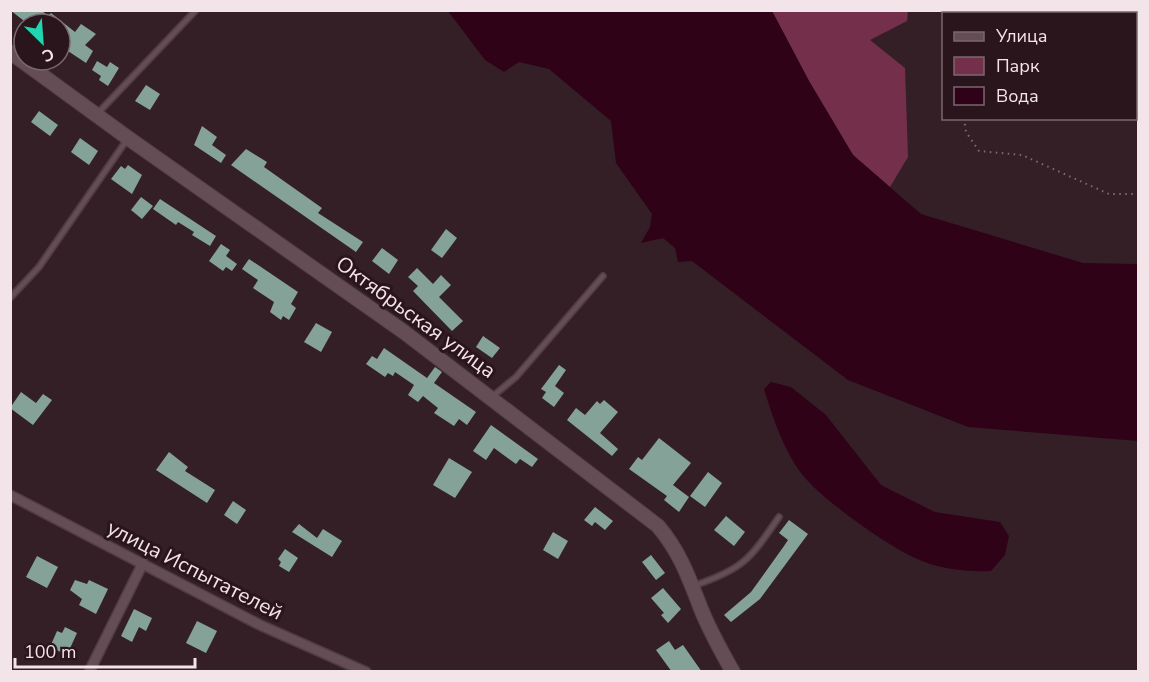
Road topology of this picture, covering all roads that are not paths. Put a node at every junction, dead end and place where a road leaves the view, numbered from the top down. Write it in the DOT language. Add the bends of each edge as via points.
graph roads {
  1 [pos="196,10"];
  2 [pos="10,52"];
  3 [pos="96,115"];
  4 [pos="128,138"];
  5 [pos="603,276"];
  6 [pos="10,298"];
  7 [pos="491,398"];
  8 [pos="10,495"];
  9 [pos="779,517"];
  10 [pos="143,563"];
  11 [pos="693,586"];
  12 [pos="89,672"];
  13 [pos="366,672"];
  14 [pos="733,672"];
  1 -- 3 [label="lane"];
  2 -- 3 [label="street, Октябрьская улица"];
  3 -- 4 [label="street, Октябрьская улица"];
  4 -- 6 [label="lane" via="39,267"];
  4 -- 7 [label="street, Октябрьская улица"];
  5 -- 7 [label="lane" via="516,377"];
  7 -- 11 [label="street, Октябрьская улица" via="658,526 675,545"];
  8 -- 10 [label="street, улица Испытателей"];
  9 -- 11 [label="lane" via="750,559 720,577"];
  10 -- 12 [label="street"];
  10 -- 13 [label="street, улица Испытателей" via="260,625"];
  11 -- 14 [label="street, Октябрьская улица" via="711,633"];
}
